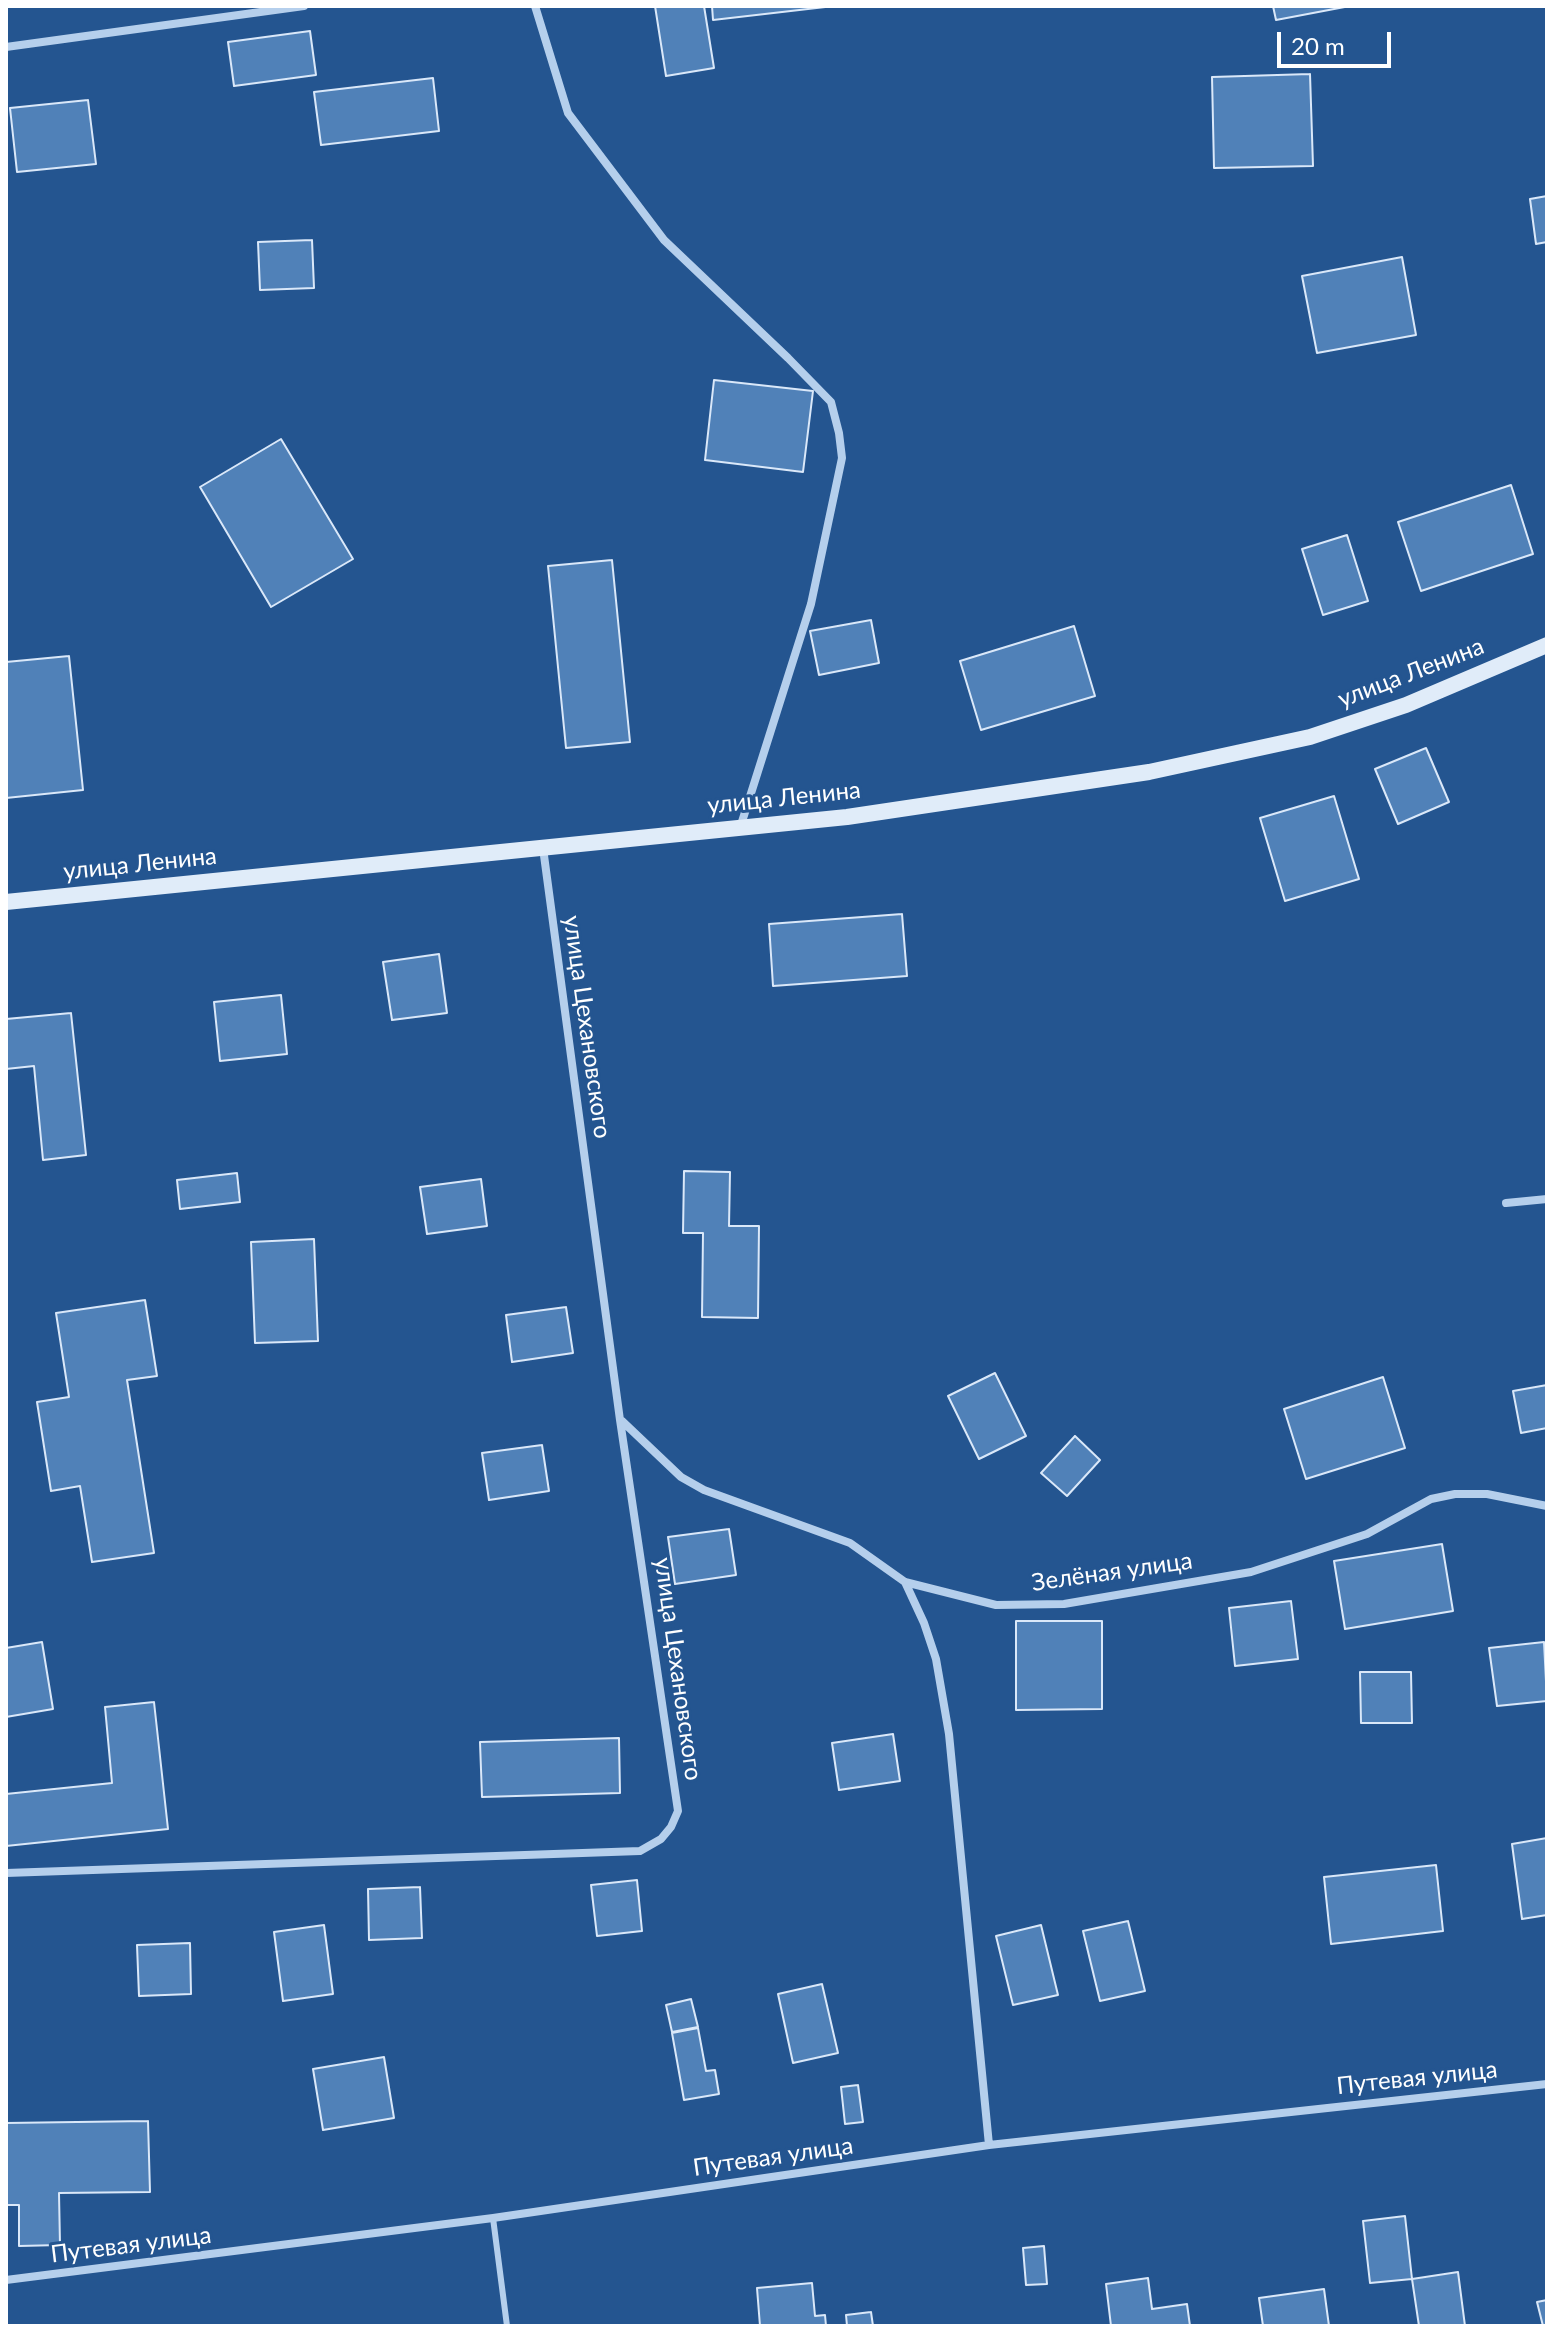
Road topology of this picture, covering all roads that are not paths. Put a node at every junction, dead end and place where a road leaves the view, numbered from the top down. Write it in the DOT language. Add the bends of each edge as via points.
graph roads {
  1 [pos="304,6"];
  2 [pos="535,6"];
  3 [pos="6,47"];
  4 [pos="1547,645"];
  5 [pos="740,828"];
  6 [pos="543,847"];
  7 [pos="6,902"];
  8 [pos="1547,1199"];
  9 [pos="1506,1203"];
  10 [pos="620,1420"];
  11 [pos="1547,1506"];
  12 [pos="905,1582"];
  13 [pos="6,1873"];
  14 [pos="1547,2084"];
  15 [pos="989,2145"];
  16 [pos="493,2218"];
  17 [pos="6,2280"];
  18 [pos="507,2326"];
  1 -- 3 [label="street"];
  2 -- 5 [label="street" via="568,113 664,240 831,402 839,433 842,458 811,604"];
  4 -- 5 [label="street, улица Ленина" via="1406,705 1242,754 908,808"];
  5 -- 6 [label="street, улица Ленина"];
  6 -- 7 [label="street, улица Ленина"];
  6 -- 10 [label="street, улица Цехановского"];
  8 -- 9 [label="street"];
  10 -- 12 [label="street, Зелёная улица" via="681,1477 850,1543"];
  10 -- 13 [label="street, улица Цехановского" via="678,1811 661,1839 640,1851"];
  11 -- 12 [label="street, Зелёная улица" via="1487,1494 1455,1494 1431,1499 1367,1534 1251,1572 1064,1604 996,1605"];
  12 -- 15 [label="street" via="936,1659 949,1734"];
  14 -- 15 [label="street, Путевая улица"];
  15 -- 16 [label="street, Путевая улица"];
  16 -- 17 [label="street, Путевая улица"];
  16 -- 18 [label="lane"];
}
